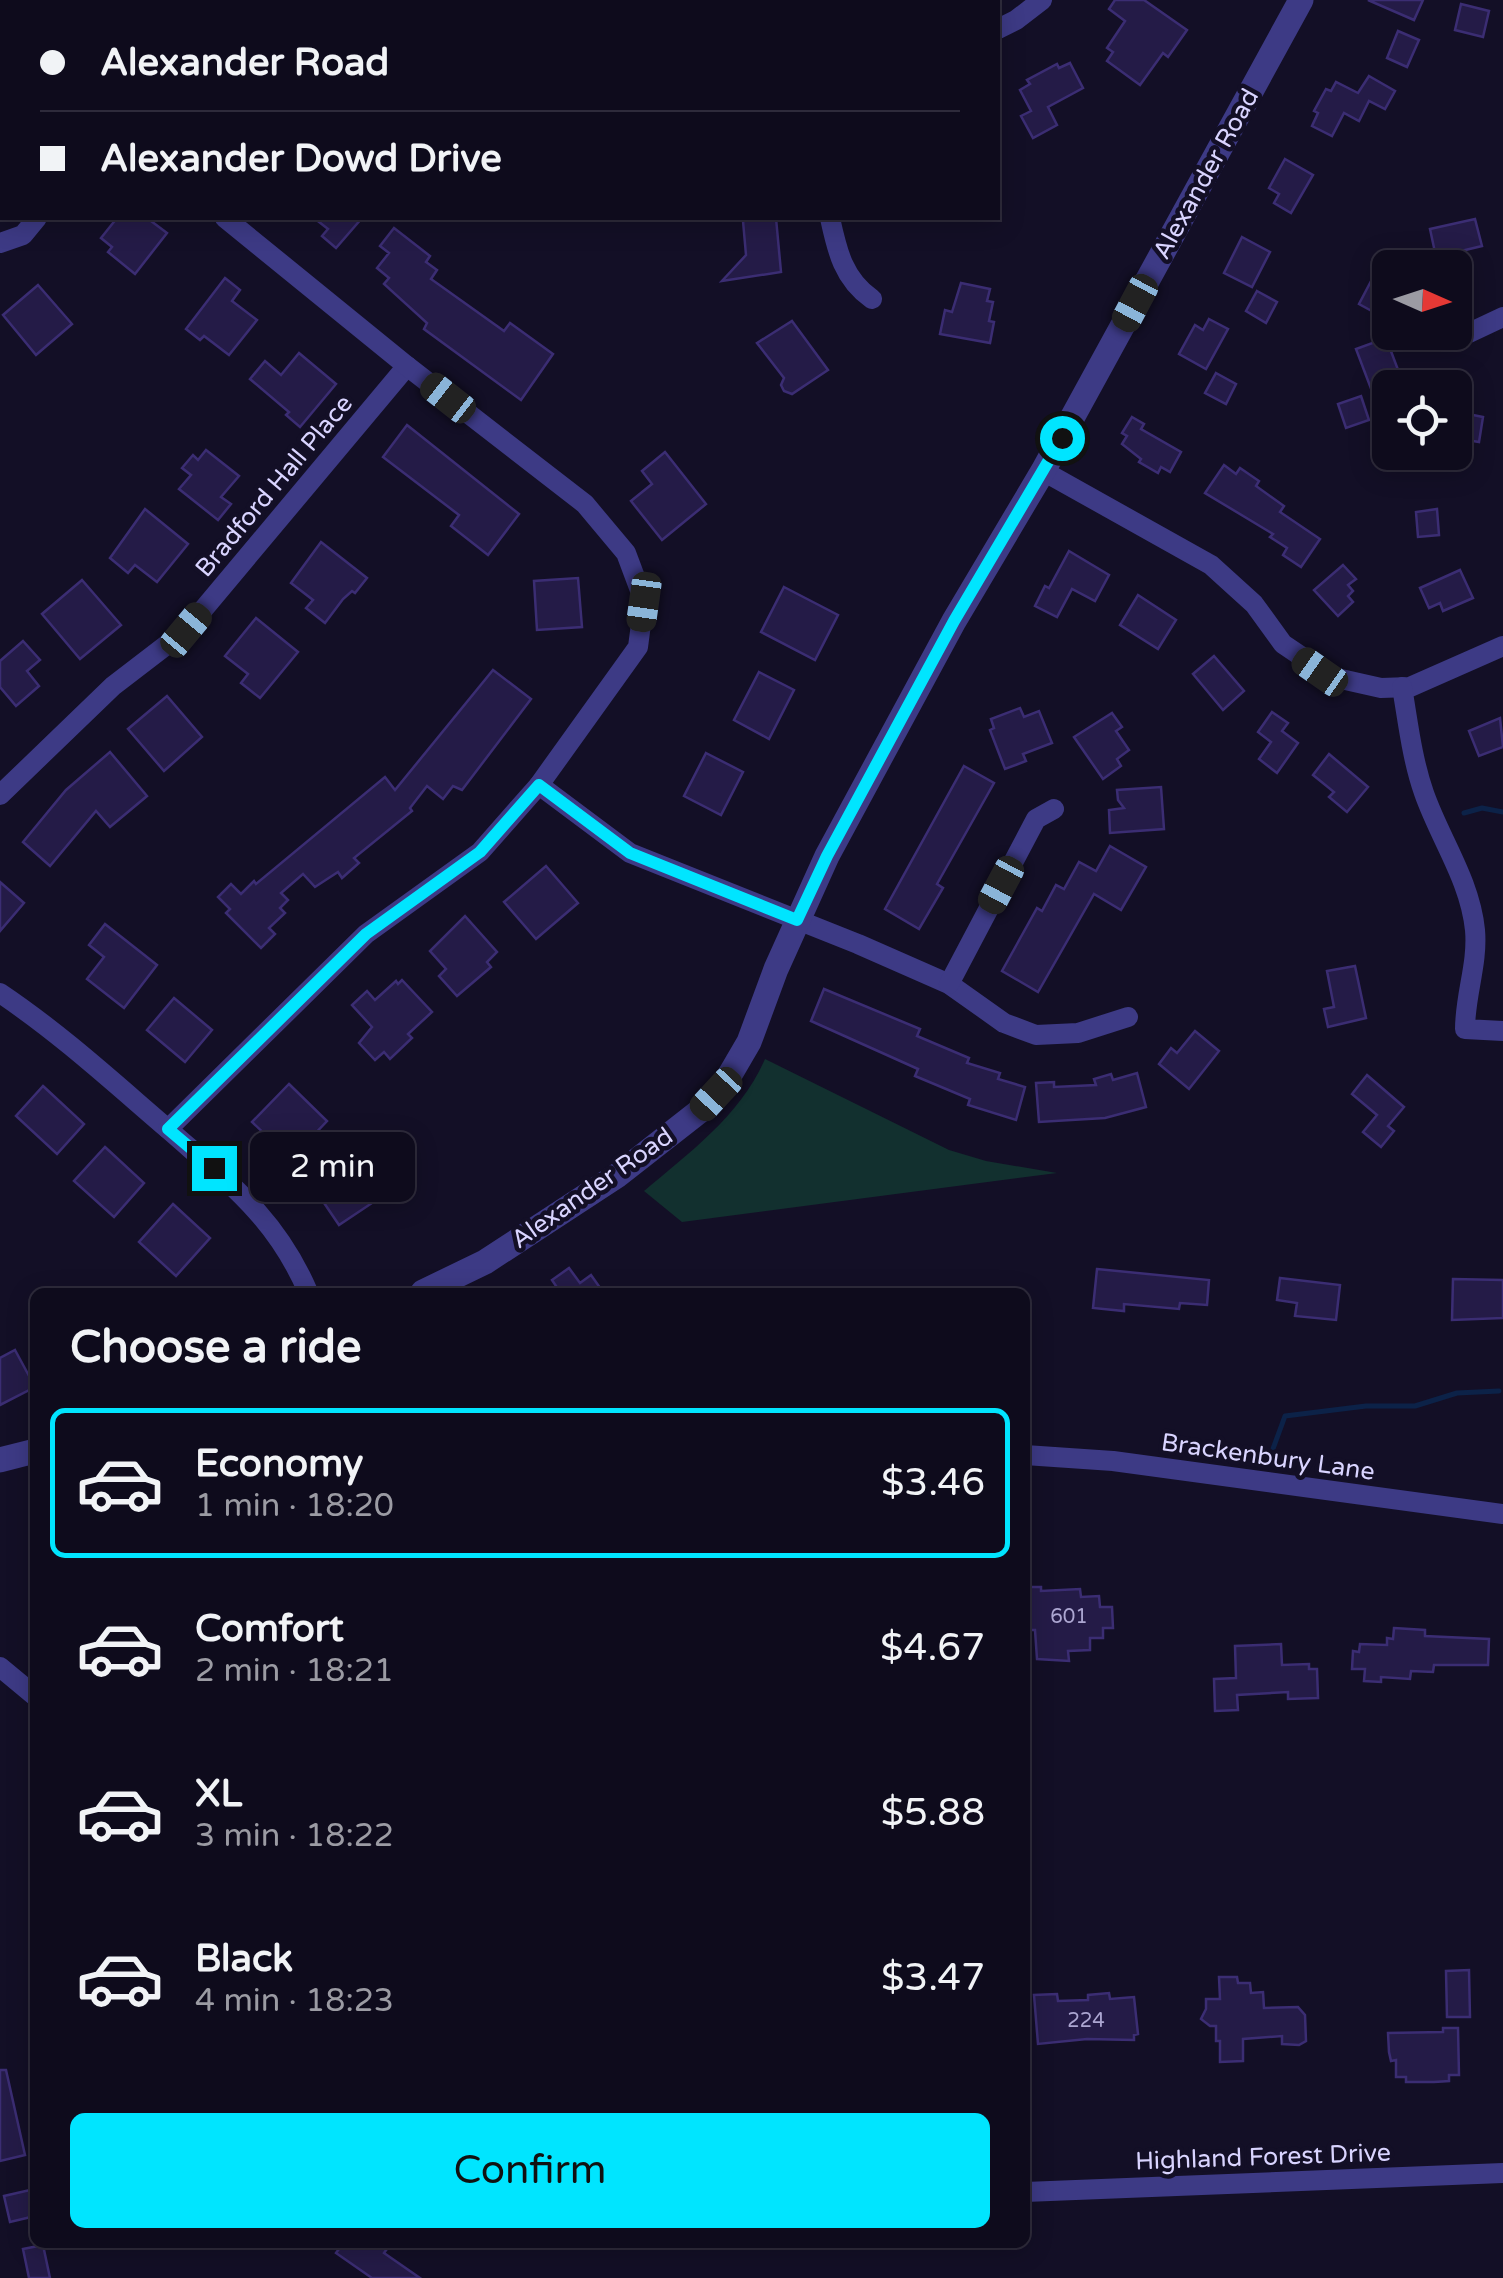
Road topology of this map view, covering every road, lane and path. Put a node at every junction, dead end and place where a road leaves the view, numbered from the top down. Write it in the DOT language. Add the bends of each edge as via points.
graph roads {
  1 [pos="1042,0"];
  2 [pos="1301,0"];
  3 [pos="1000,28"];
  4 [pos="35,220"];
  5 [pos="227,220"];
  6 [pos="831,220"];
  7 [pos="0,243"];
  8 [pos="872,298"];
  9 [pos="1503,317"];
  10 [pos="1472,332"];
  11 [pos="407,366"];
  12 [pos="1043,471"];
  13 [pos="1503,646"];
  14 [pos="1402,687"];
  15 [pos="539,785"];
  16 [pos="0,795"];
  17 [pos="1054,809"];
  18 [pos="797,920"];
  19 [pos="948,984"];
  20 [pos="0,993"];
  21 [pos="1128,1017"];
  22 [pos="1503,1031"];
  23 [pos="168,1129"];
  24 [pos="306,1288"];
  25 [pos="431,1288"];
  26 [pos="30,1452"];
  27 [pos="1030,1455"];
  28 [pos="0,1460"];
  29 [pos="1503,1514"];
  30 [pos="0,1667"];
  31 [pos="30,1692"];
  32 [pos="1503,2174"];
  33 [pos="1030,2192"];
  1 -- 3 [label="street"];
  2 -- 12 [label="street, Alexander Road"];
  4 -- 7 [label="street" via="24,234"];
  5 -- 11 [label="street"];
  6 -- 8 [label="street" via="844,270"];
  9 -- 10 [label="street"];
  11 -- 15 [label="street" via="585,504 626,553 644,602 638,647"];
  11 -- 16 [label="street, Bradford Hall Place" via="186,630 113,686"];
  12 -- 14 [label="street" via="1210,565 1254,604 1284,644 1320,672 1349,683"];
  12 -- 18 [label="street, Alexander Road" via="945,638"];
  13 -- 14 [label="street"];
  14 -- 22 [label="street" via="1423,791 1472,911 1476,954 1465,1029"];
  15 -- 18 [label="street" via="630,853"];
  15 -- 23 [label="street" via="480,852 366,934"];
  17 -- 19 [label="street" via="1036,819"];
  18 -- 19 [label="street"];
  18 -- 25 [label="street, Alexander Road" via="749,1042 701,1110 602,1186 485,1262"];
  19 -- 21 [label="street" via="1004,1024 1036,1035 1078,1033"];
  20 -- 23 [label="street" via="84,1054"];
  23 -- 24 [label="street" via="238,1188 292,1255"];
  26 -- 28 [label="street"];
  27 -- 29 [label="street, Brackenbury Lane"];
  30 -- 31 [label="street"];
  32 -- 33 [label="street, Highland Forest Drive"];
}
